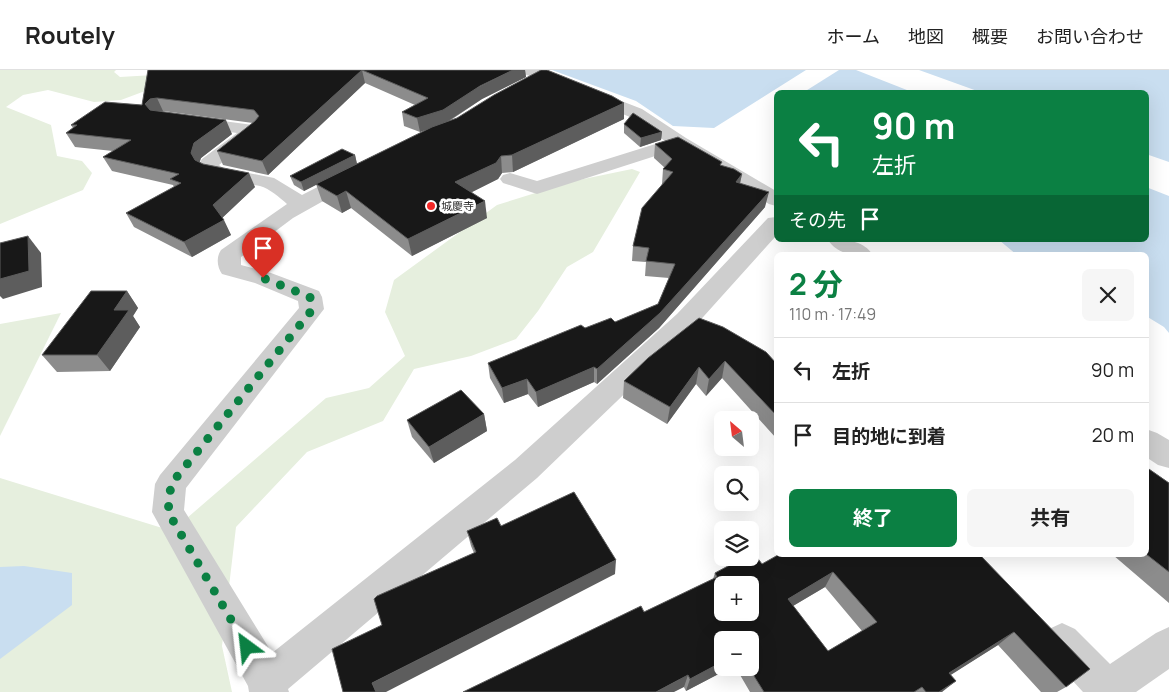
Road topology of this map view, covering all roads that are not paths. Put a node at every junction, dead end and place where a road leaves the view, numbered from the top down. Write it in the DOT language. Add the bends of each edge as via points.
graph roads {
  1 [pos="536,73"];
  2 [pos="520,88"];
  3 [pos="172,120"];
  4 [pos="679,142"];
  5 [pos="368,168"];
  6 [pos="510,179"];
  7 [pos="774,199"];
  8 [pos="300,203"];
  9 [pos="774,226"];
  10 [pos="842,242"];
  11 [pos="857,252"];
  12 [pos="1149,443"];
  13 [pos="1169,456"];
  14 [pos="1040,619"];
  15 [pos="1169,646"];
  16 [pos="268,686"];
  17 [pos="1111,690"];
  1 -- 2 [label="street"];
  1 -- 4 [label="street" via="636,113"];
  3 -- 8 [label="street" via="253,130 209,163 209,169 234,178 268,182"];
  4 -- 6 [label="street" via="537,188"];
  4 -- 7 [label="street"];
  5 -- 8 [label="street"];
  8 -- 16 [label="street" via="228,256 230,269 310,297 312,310 171,484 168,512"];
  9 -- 16 [label="street" via="699,325"];
  10 -- 11 [label="street"];
  12 -- 13 [label="street"];
  14 -- 17 [label="street"];
  15 -- 17 [label="street"];
}
